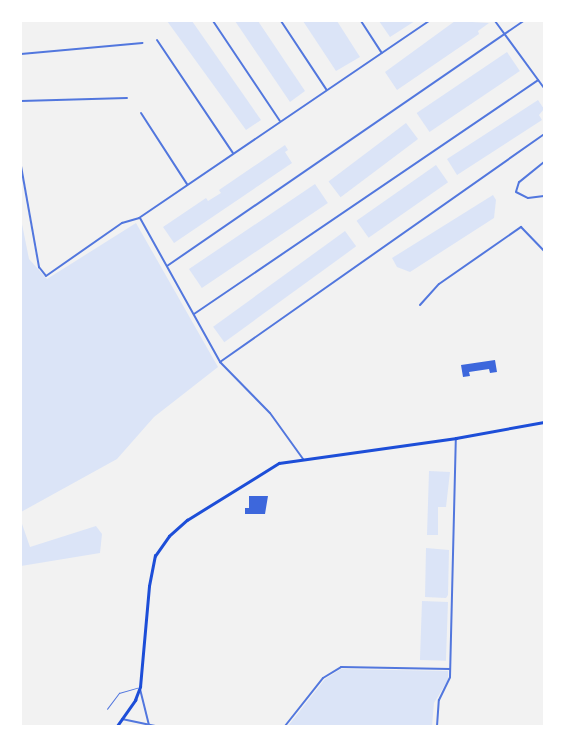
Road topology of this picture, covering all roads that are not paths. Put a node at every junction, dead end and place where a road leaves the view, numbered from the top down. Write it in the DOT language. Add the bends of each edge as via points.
graph roads {
  1 [pos="213,21"];
  2 [pos="281,21"];
  3 [pos="361,21"];
  4 [pos="428,21"];
  5 [pos="496,21"];
  6 [pos="524,21"];
  7 [pos="505,35"];
  8 [pos="157,40"];
  9 [pos="143,44"];
  10 [pos="382,53"];
  11 [pos="21,54"];
  12 [pos="538,80"];
  13 [pos="544,88"];
  14 [pos="326,89"];
  15 [pos="127,98"];
  16 [pos="21,101"];
  17 [pos="141,113"];
  18 [pos="280,121"];
  19 [pos="544,134"];
  20 [pos="233,152"];
  21 [pos="544,162"];
  22 [pos="21,166"];
  23 [pos="187,184"];
  24 [pos="544,196"];
  25 [pos="140,218"];
  26 [pos="544,251"];
  27 [pos="166,266"];
  28 [pos="420,305"];
  29 [pos="194,314"];
  30 [pos="220,362"];
  31 [pos="544,422"];
  32 [pos="456,438"];
  33 [pos="303,459"];
  34 [pos="450,669"];
  35 [pos="140,687"];
  36 [pos="107,709"];
  37 [pos="122,719"];
  38 [pos="149,724"];
  39 [pos="117,726"];
  40 [pos="155,726"];
  41 [pos="285,726"];
  42 [pos="437,726"];
  1 -- 18 [label="street"];
  2 -- 14 [label="street"];
  3 -- 10 [label="street"];
  4 -- 10 [label="street"];
  5 -- 7 [label="street"];
  6 -- 7 [label="street"];
  7 -- 12 [label="street"];
  7 -- 27 [label="street"];
  8 -- 20 [label="street"];
  9 -- 11 [label="street"];
  10 -- 14 [label="street"];
  12 -- 13 [label="street"];
  12 -- 29 [label="street"];
  14 -- 18 [label="street"];
  15 -- 16 [label="street"];
  17 -- 23 [label="street"];
  18 -- 20 [label="street"];
  19 -- 30 [label="street"];
  20 -- 23 [label="street"];
  21 -- 24 [label="street" via="518,182 516,192 528,198"];
  22 -- 25 [label="street" via="39,267 46,276 122,223"];
  23 -- 25 [label="street"];
  25 -- 27 [label="street"];
  26 -- 28 [label="street" via="521,227 439,284"];
  27 -- 29 [label="street"];
  29 -- 30 [label="street"];
  30 -- 33 [label="street" via="270,413"];
  31 -- 32 [label="main road"];
  32 -- 33 [label="main road"];
  32 -- 34 [label="street"];
  33 -- 35 [label="main road" via="266,468 187,520 165,541 155,556 150,575"];
  34 -- 41 [label="street" via="341,667 323,678"];
  34 -- 42 [label="street" via="448,686 438,703"];
  35 -- 36 [label="lane" via="119,693"];
  35 -- 37 [label="main road"];
  35 -- 38 [label="street"];
  37 -- 38 [label="street"];
  37 -- 39 [label="main road"];
  38 -- 40 [label="street"];
}
